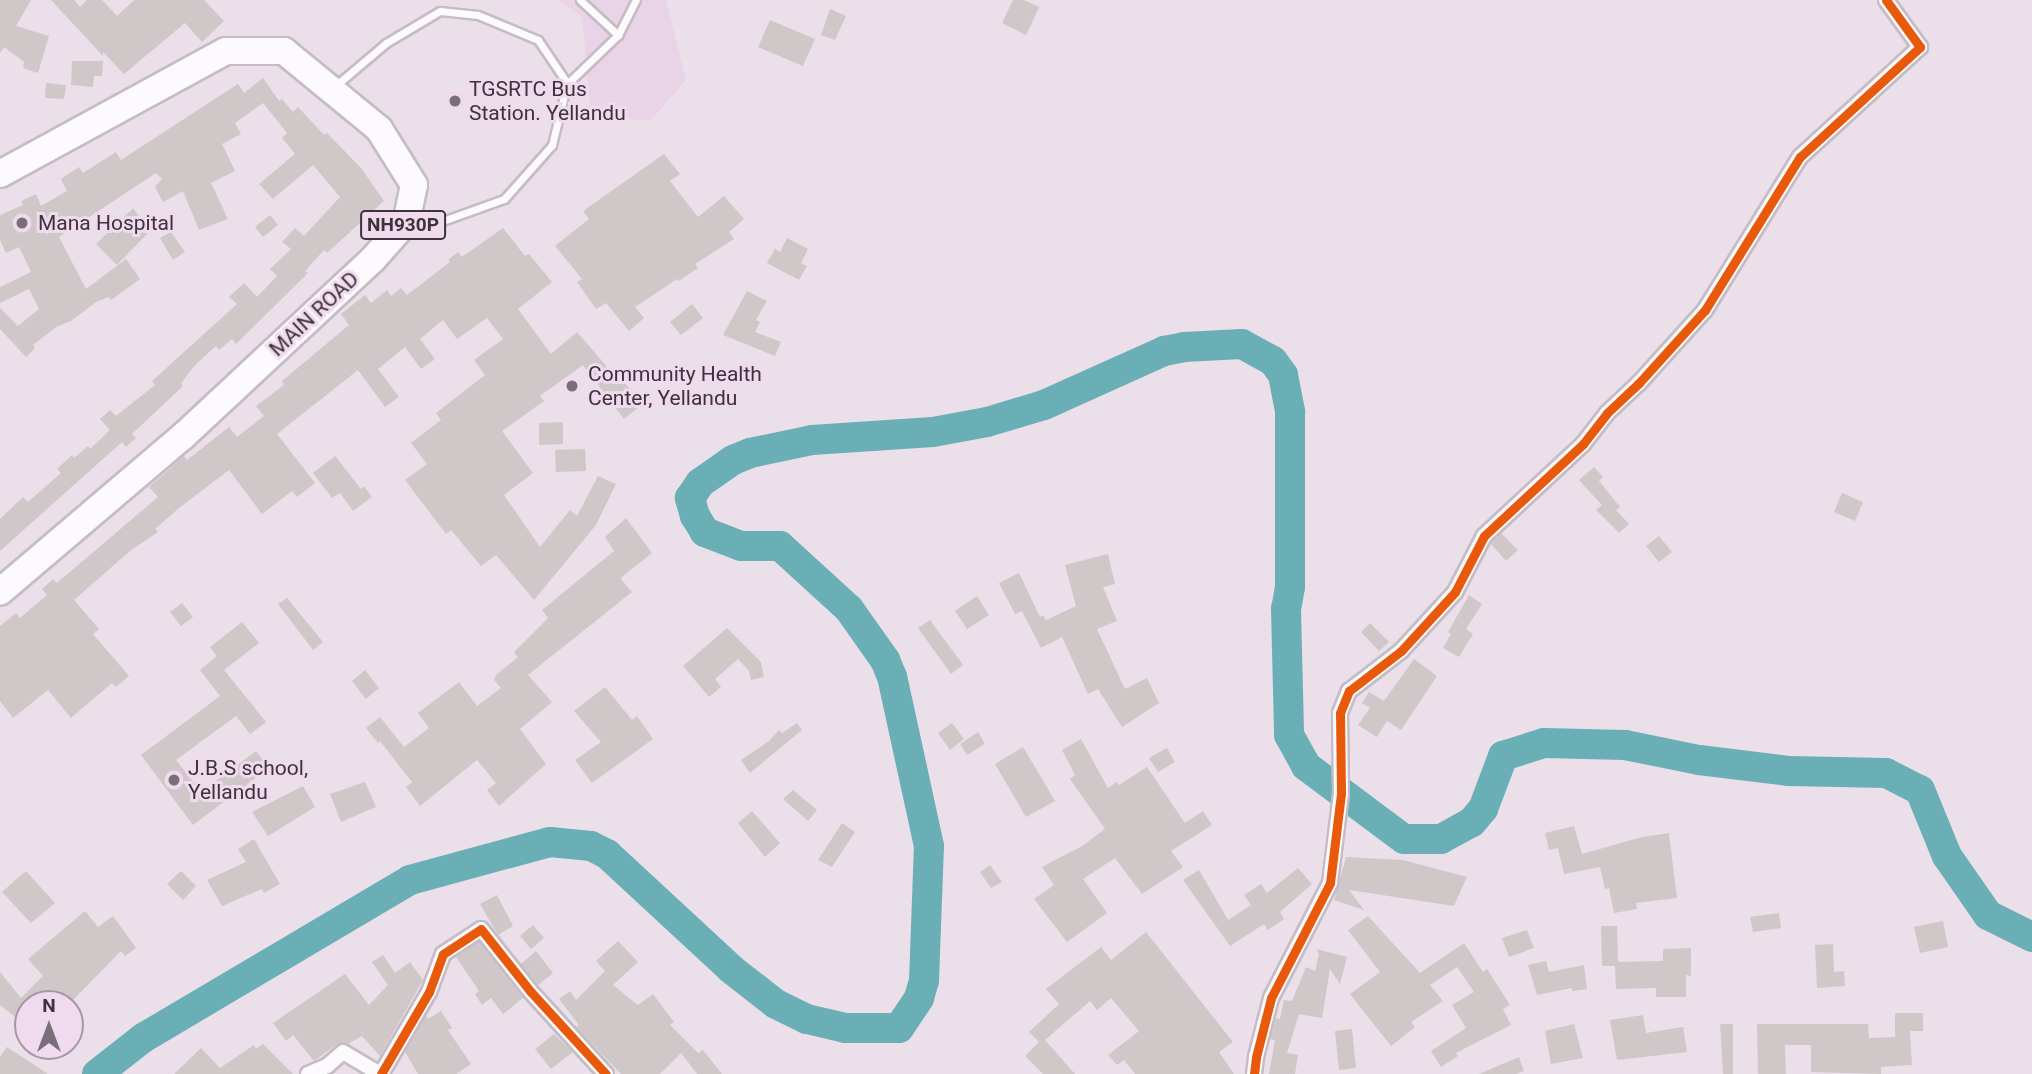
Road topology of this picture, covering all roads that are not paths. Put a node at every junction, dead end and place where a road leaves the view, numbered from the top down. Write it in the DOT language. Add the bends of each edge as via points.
graph roads {
  1 [pos="580,0"];
  2 [pos="636,0"];
  3 [pos="1886,0"];
  4 [pos="618,35"];
  5 [pos="566,85"];
  6 [pos="331,89"];
  7 [pos="0,174"];
  8 [pos="389,241"];
  9 [pos="0,592"];
  10 [pos="309,1074"];
  11 [pos="381,1074"];
  12 [pos="606,1074"];
  13 [pos="1254,1074"];
  1 -- 4 [label="lane"];
  2 -- 4 [label="lane"];
  3 -- 13 [label="street" via="1920,47 1800,157 1705,310 1583,444 1484,536 1455,592 1401,651 1349,691 1340,713 1341,793 1330,883 1271,998"];
  4 -- 5 [label="lane"];
  5 -- 6 [label="lane" via="538,40 478,15 440,11 386,43"];
  5 -- 8 [label="lane" via="552,145 504,200"];
  6 -- 7 [label="highway, MAIN ROAD / NH930P" via="284,51 226,51"];
  6 -- 8 [label="highway, MAIN ROAD / NH930P" via="379,129 414,185 406,222"];
  8 -- 9 [label="highway, MAIN ROAD / NH930P" via="183,436"];
  10 -- 11 [label="street" via="343,1052"];
  11 -- 12 [label="street" via="429,992 443,954 481,929"];
}
